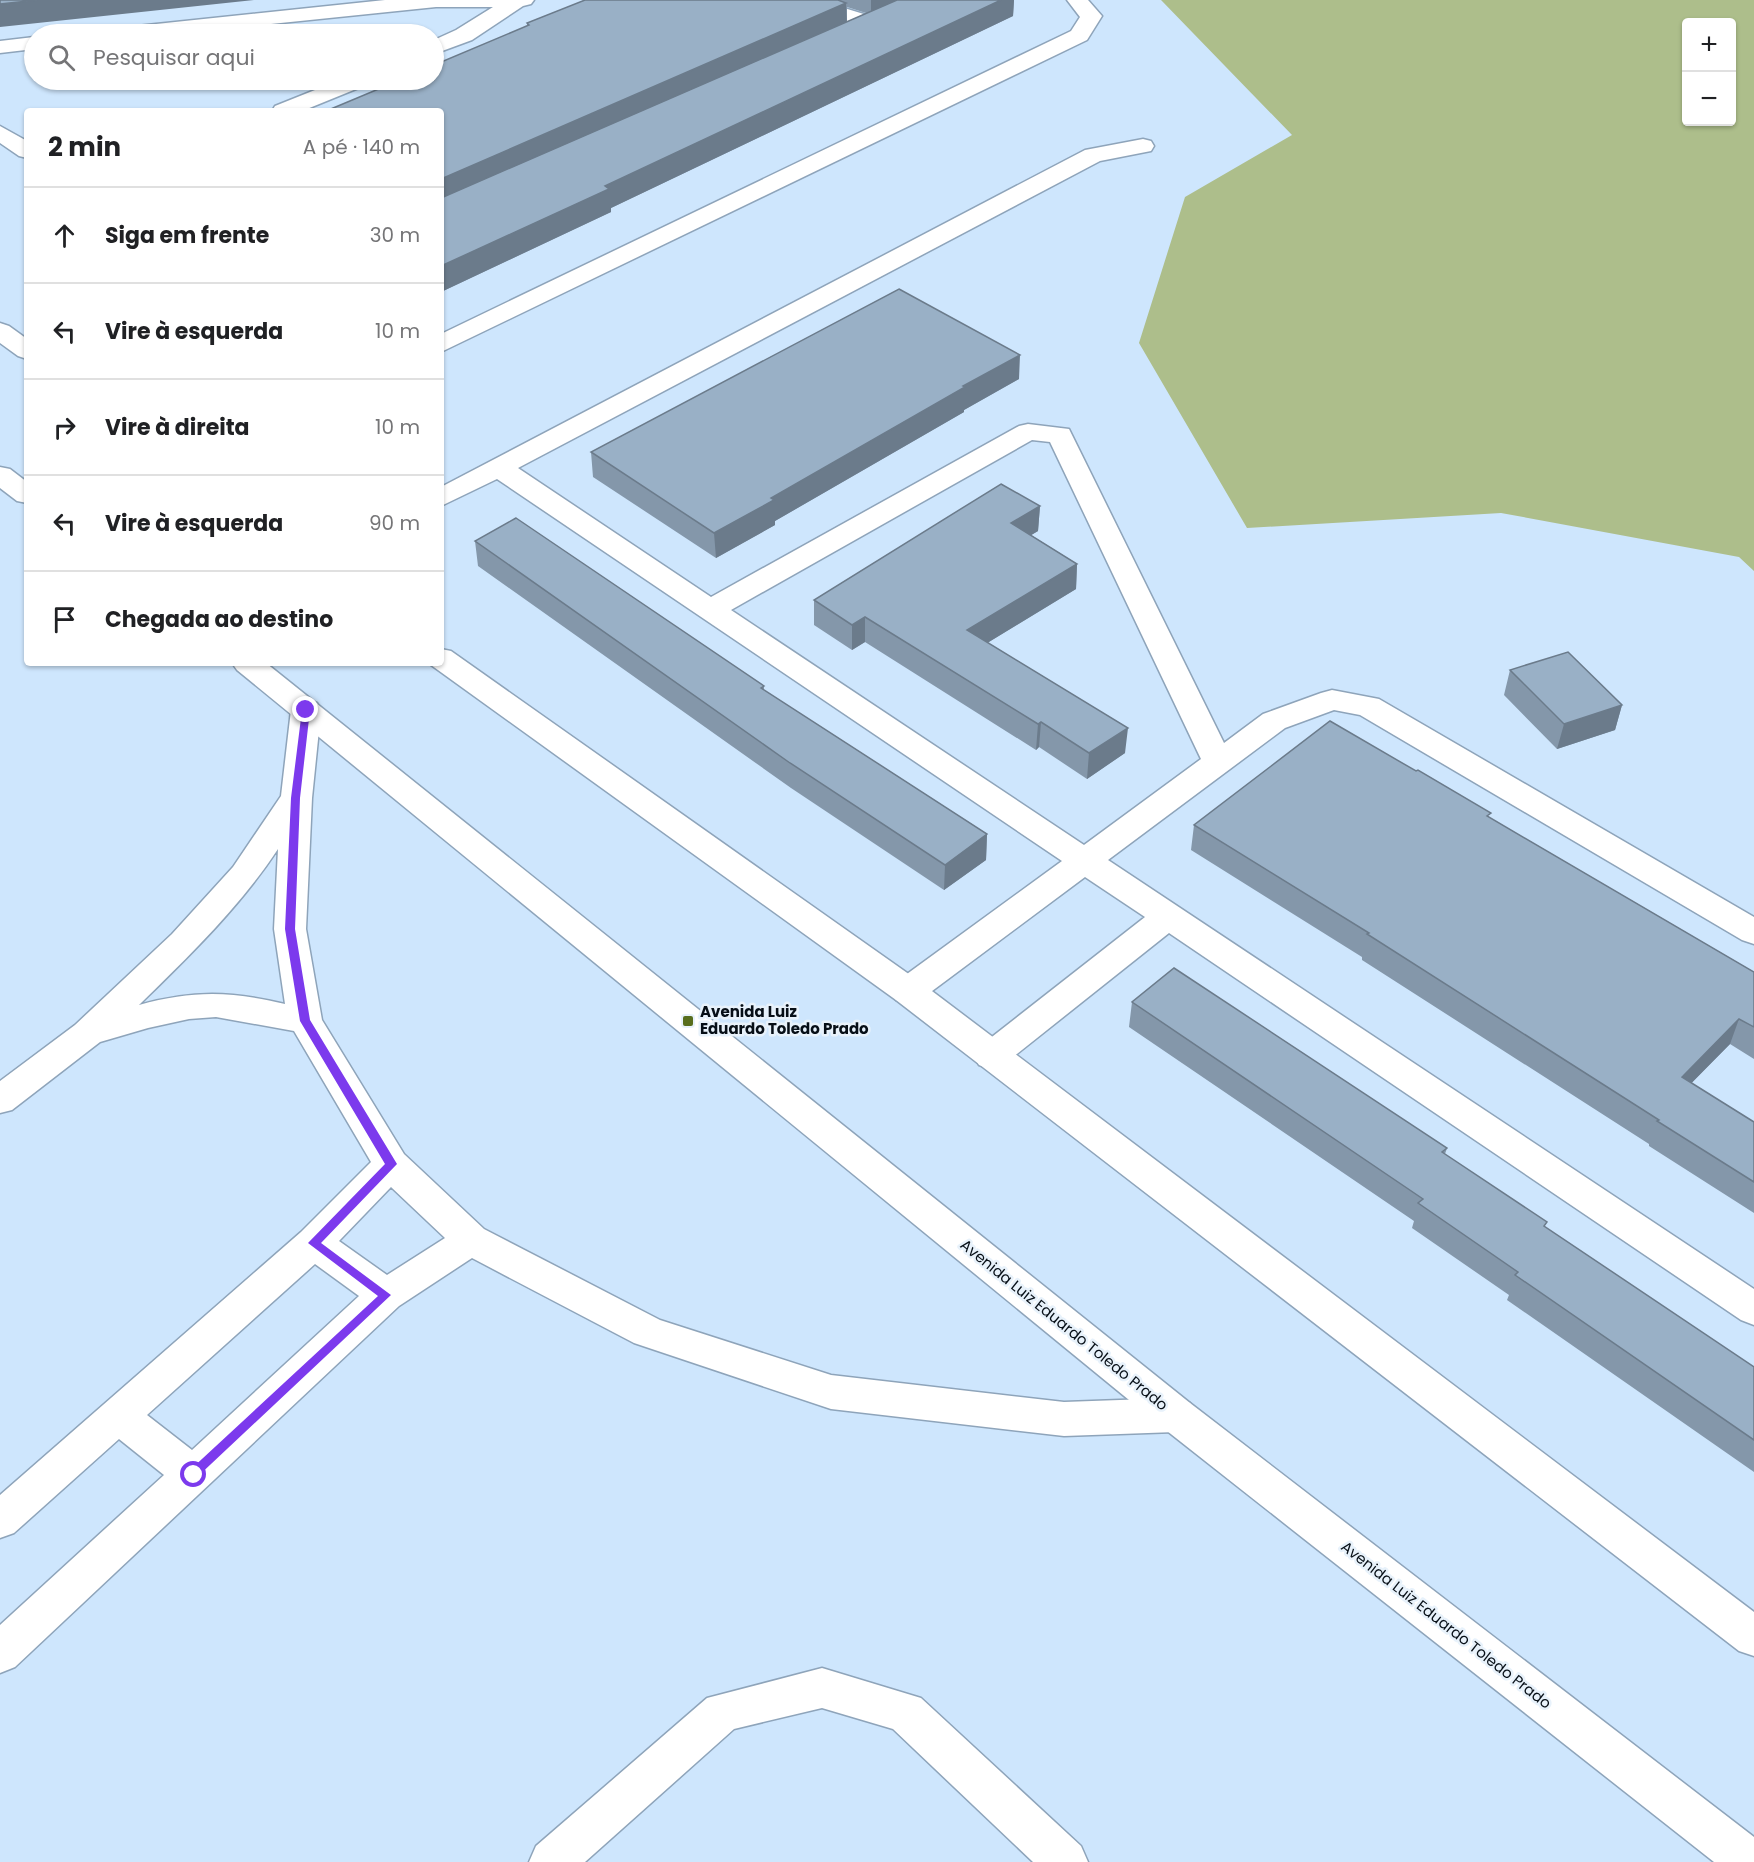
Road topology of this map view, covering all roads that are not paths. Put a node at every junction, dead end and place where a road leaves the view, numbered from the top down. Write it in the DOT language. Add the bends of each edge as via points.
graph roads {
  1 [pos="796,0"];
  2 [pos="1077,0"];
  3 [pos="519,1"];
  4 [pos="894,14"];
  5 [pos="214,24"];
  6 [pos="872,24"];
  7 [pos="840,38"];
  8 [pos="24,44"];
  9 [pos="444,44"];
  10 [pos="0,47"];
  11 [pos="334,90"];
  12 [pos="290,108"];
  13 [pos="1143,146"];
  14 [pos="0,331"];
  15 [pos="444,343"];
  16 [pos="24,349"];
  17 [pos="499,468"];
  18 [pos="0,475"];
  19 [pos="24,493"];
  20 [pos="444,496"];
  21 [pos="710,609"];
  22 [pos="444,660"];
  23 [pos="251,666"];
  24 [pos="306,710"];
  25 [pos="1218,762"];
  26 [pos="296,798"];
  27 [pos="1085,861"];
  28 [pos="1167,916"];
  29 [pos="1754,932"];
  30 [pos="908,991"];
  31 [pos="305,1021"];
  32 [pos="87,1034"];
  33 [pos="991,1056"];
  34 [pos="0,1100"];
  35 [pos="391,1164"];
  36 [pos="471,1240"];
  37 [pos="314,1243"];
  38 [pos="386,1295"];
  39 [pos="1754,1309"];
  40 [pos="118,1415"];
  41 [pos="1176,1415"];
  42 [pos="194,1475"];
  43 [pos="0,1520"];
  44 [pos="1754,1637"];
  45 [pos="0,1653"];
  46 [pos="1750,1857"];
  47 [pos="552,1862"];
  48 [pos="1065,1862"];
  1 -- 6 [label="street"];
  2 -- 15 [label="street" via="1091,16 1079,35"];
  3 -- 5 [label="street" via="435,1"];
  3 -- 9 [label="street"];
  4 -- 6 [label="street"];
  6 -- 7 [label="street"];
  8 -- 10 [label="street"];
  11 -- 12 [label="street"];
  13 -- 17 [label="street" via="1093,155"];
  14 -- 16 [label="street"];
  17 -- 20 [label="street"];
  17 -- 21 [label="street"];
  18 -- 19 [label="street"];
  21 -- 25 [label="street" via="1028,432 1060,435"];
  21 -- 27 [label="street"];
  22 -- 30 [label="street"];
  23 -- 24 [label="street, Avenida Luiz Eduardo Toledo Prado"];
  24 -- 26 [label="street"];
  24 -- 41 [label="street, Avenida Luiz Eduardo Toledo Prado"];
  25 -- 27 [label="street"];
  25 -- 29 [label="street" via="1284,717 1332,700 1368,706"];
  26 -- 31 [label="street" via="290,929"];
  26 -- 32 [label="street" via="244,875 184,942"];
  27 -- 28 [label="street"];
  27 -- 30 [label="street"];
  28 -- 33 [label="street"];
  28 -- 39 [label="street"];
  30 -- 33 [label="street"];
  31 -- 32 [label="street" via="250,1009 206,1005 158,1011"];
  31 -- 35 [label="street"];
  32 -- 34 [label="street"];
  33 -- 44 [label="street"];
  35 -- 36 [label="street"];
  35 -- 37 [label="street"];
  36 -- 38 [label="street"];
  36 -- 41 [label="street" via="648,1332 831,1392 1064,1419"];
  37 -- 38 [label="street"];
  37 -- 40 [label="street"];
  38 -- 42 [label="street"];
  40 -- 42 [label="street"];
  40 -- 43 [label="street"];
  41 -- 46 [label="street, Avenida Luiz Eduardo Toledo Prado"];
  42 -- 45 [label="street"];
  47 -- 48 [label="street" via="722,1712 822,1688 906,1712"];
}
